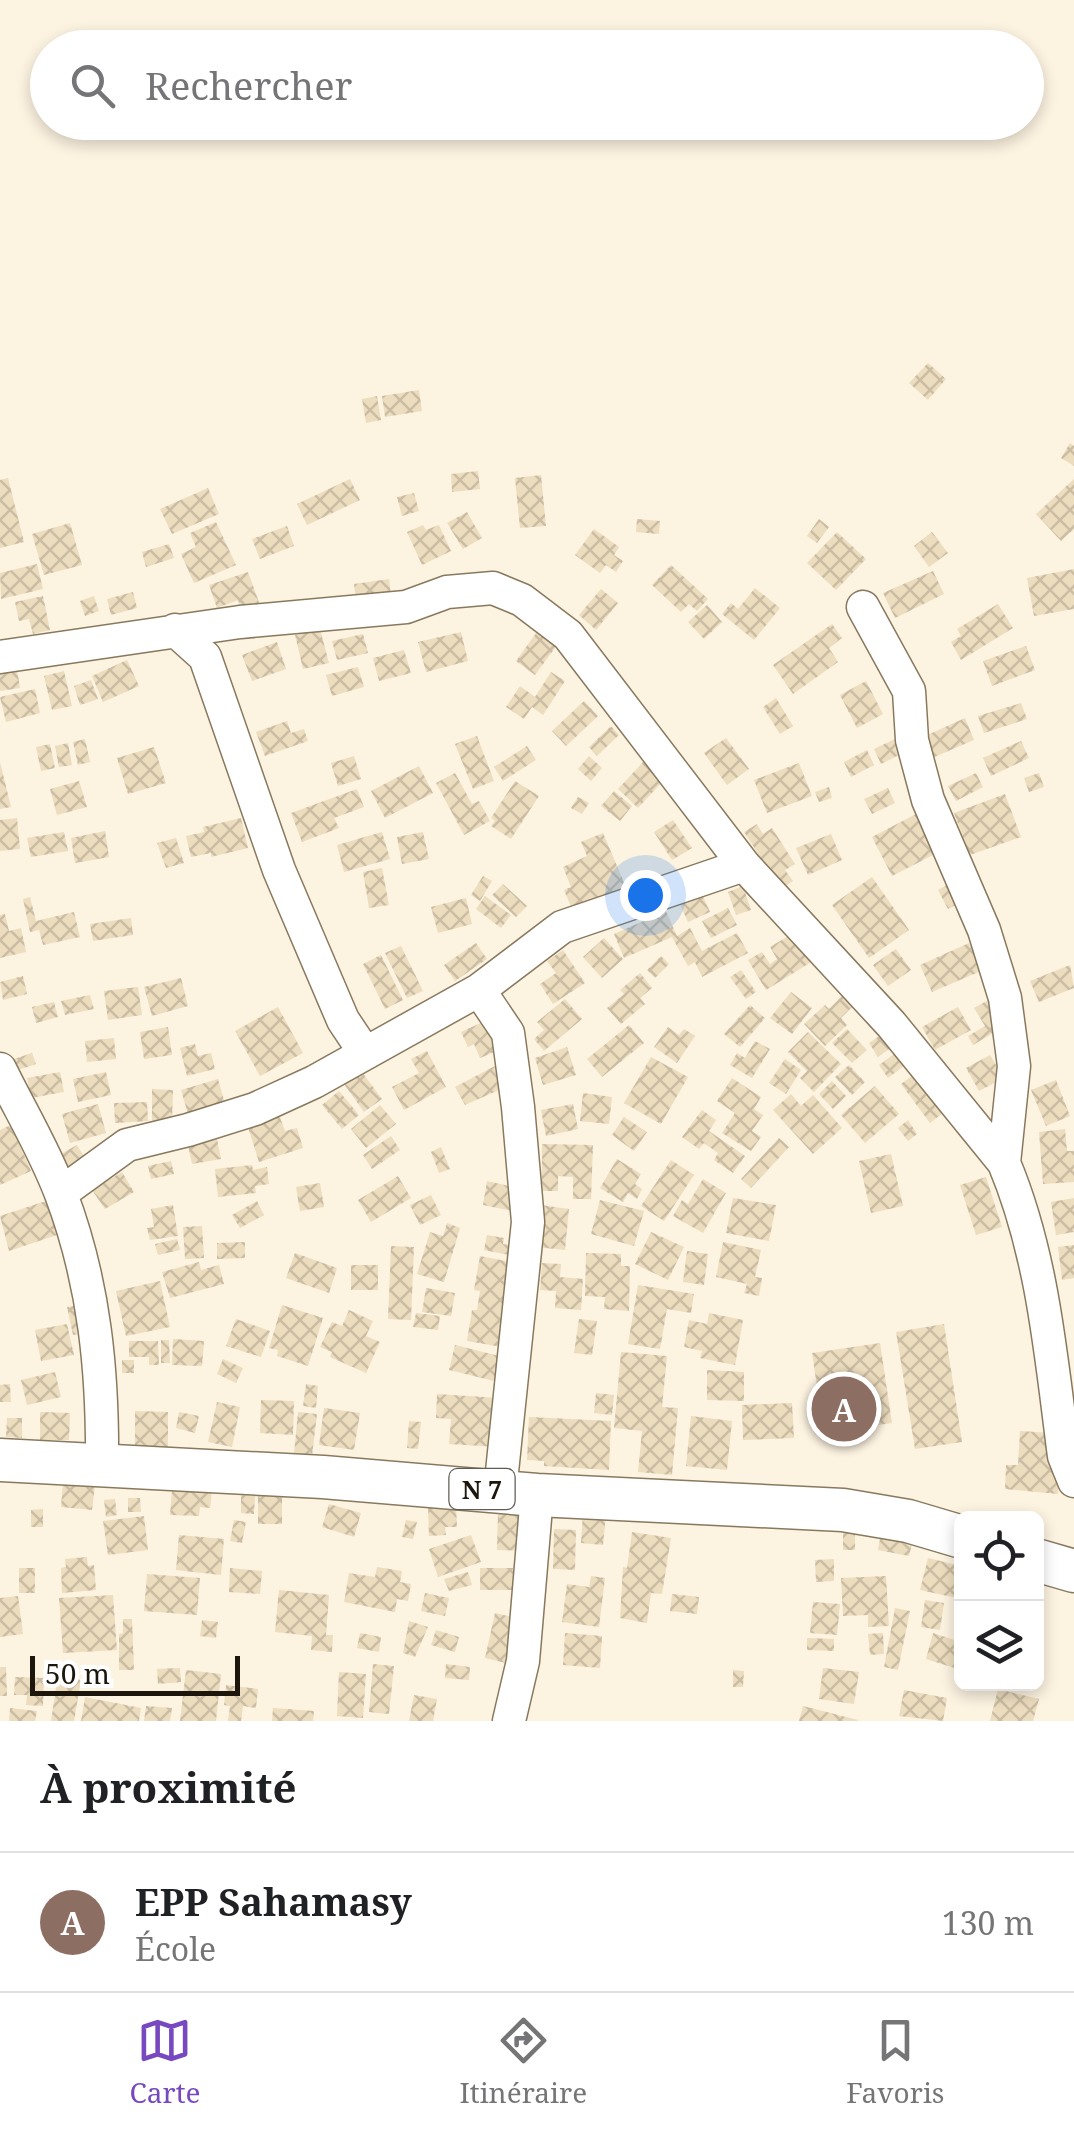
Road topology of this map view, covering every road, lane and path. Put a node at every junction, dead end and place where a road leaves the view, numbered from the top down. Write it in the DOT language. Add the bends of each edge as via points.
graph roads {
  1 [pos="862,608"];
  2 [pos="175,630"];
  3 [pos="0,657"];
  4 [pos="744,866"];
  5 [pos="479,990"];
  6 [pos="364,1053"];
  7 [pos="0,1069"];
  8 [pos="1004,1163"];
  9 [pos="61,1193"];
  10 [pos="0,1460"];
  11 [pos="102,1467"];
  12 [pos="1074,1480"];
  13 [pos="519,1493"];
  14 [pos="954,1535"];
  15 [pos="1044,1562"];
  16 [pos="1074,1571"];
  17 [pos="510,1721"];
  1 -- 8 [label="street" via="909,691 912,740 928,800 984,930 1005,998 1014,1066"];
  2 -- 3 [label="street"];
  2 -- 4 [label="street" via="406,607 447,592 493,588 522,600 568,635"];
  2 -- 6 [label="street" via="205,657 279,870 343,1020"];
  4 -- 5 [label="street" via="562,927"];
  4 -- 8 [label="street" via="891,1024"];
  5 -- 6 [label="street"];
  5 -- 13 [label="street" via="508,1033 528,1222"];
  6 -- 9 [label="street" via="255,1108 128,1145"];
  7 -- 9 [label="street"];
  8 -- 12 [label="street" via="1040,1281 1064,1456"];
  9 -- 11 [label="street" via="90,1294 103,1390"];
  10 -- 11 [label="main road, N 7"];
  11 -- 13 [label="main road, N 7"];
  13 -- 14 [label="main road, N 7" via="843,1510"];
  13 -- 17 [label="street" via="524,1660"];
  15 -- 16 [label="main road"];
}
